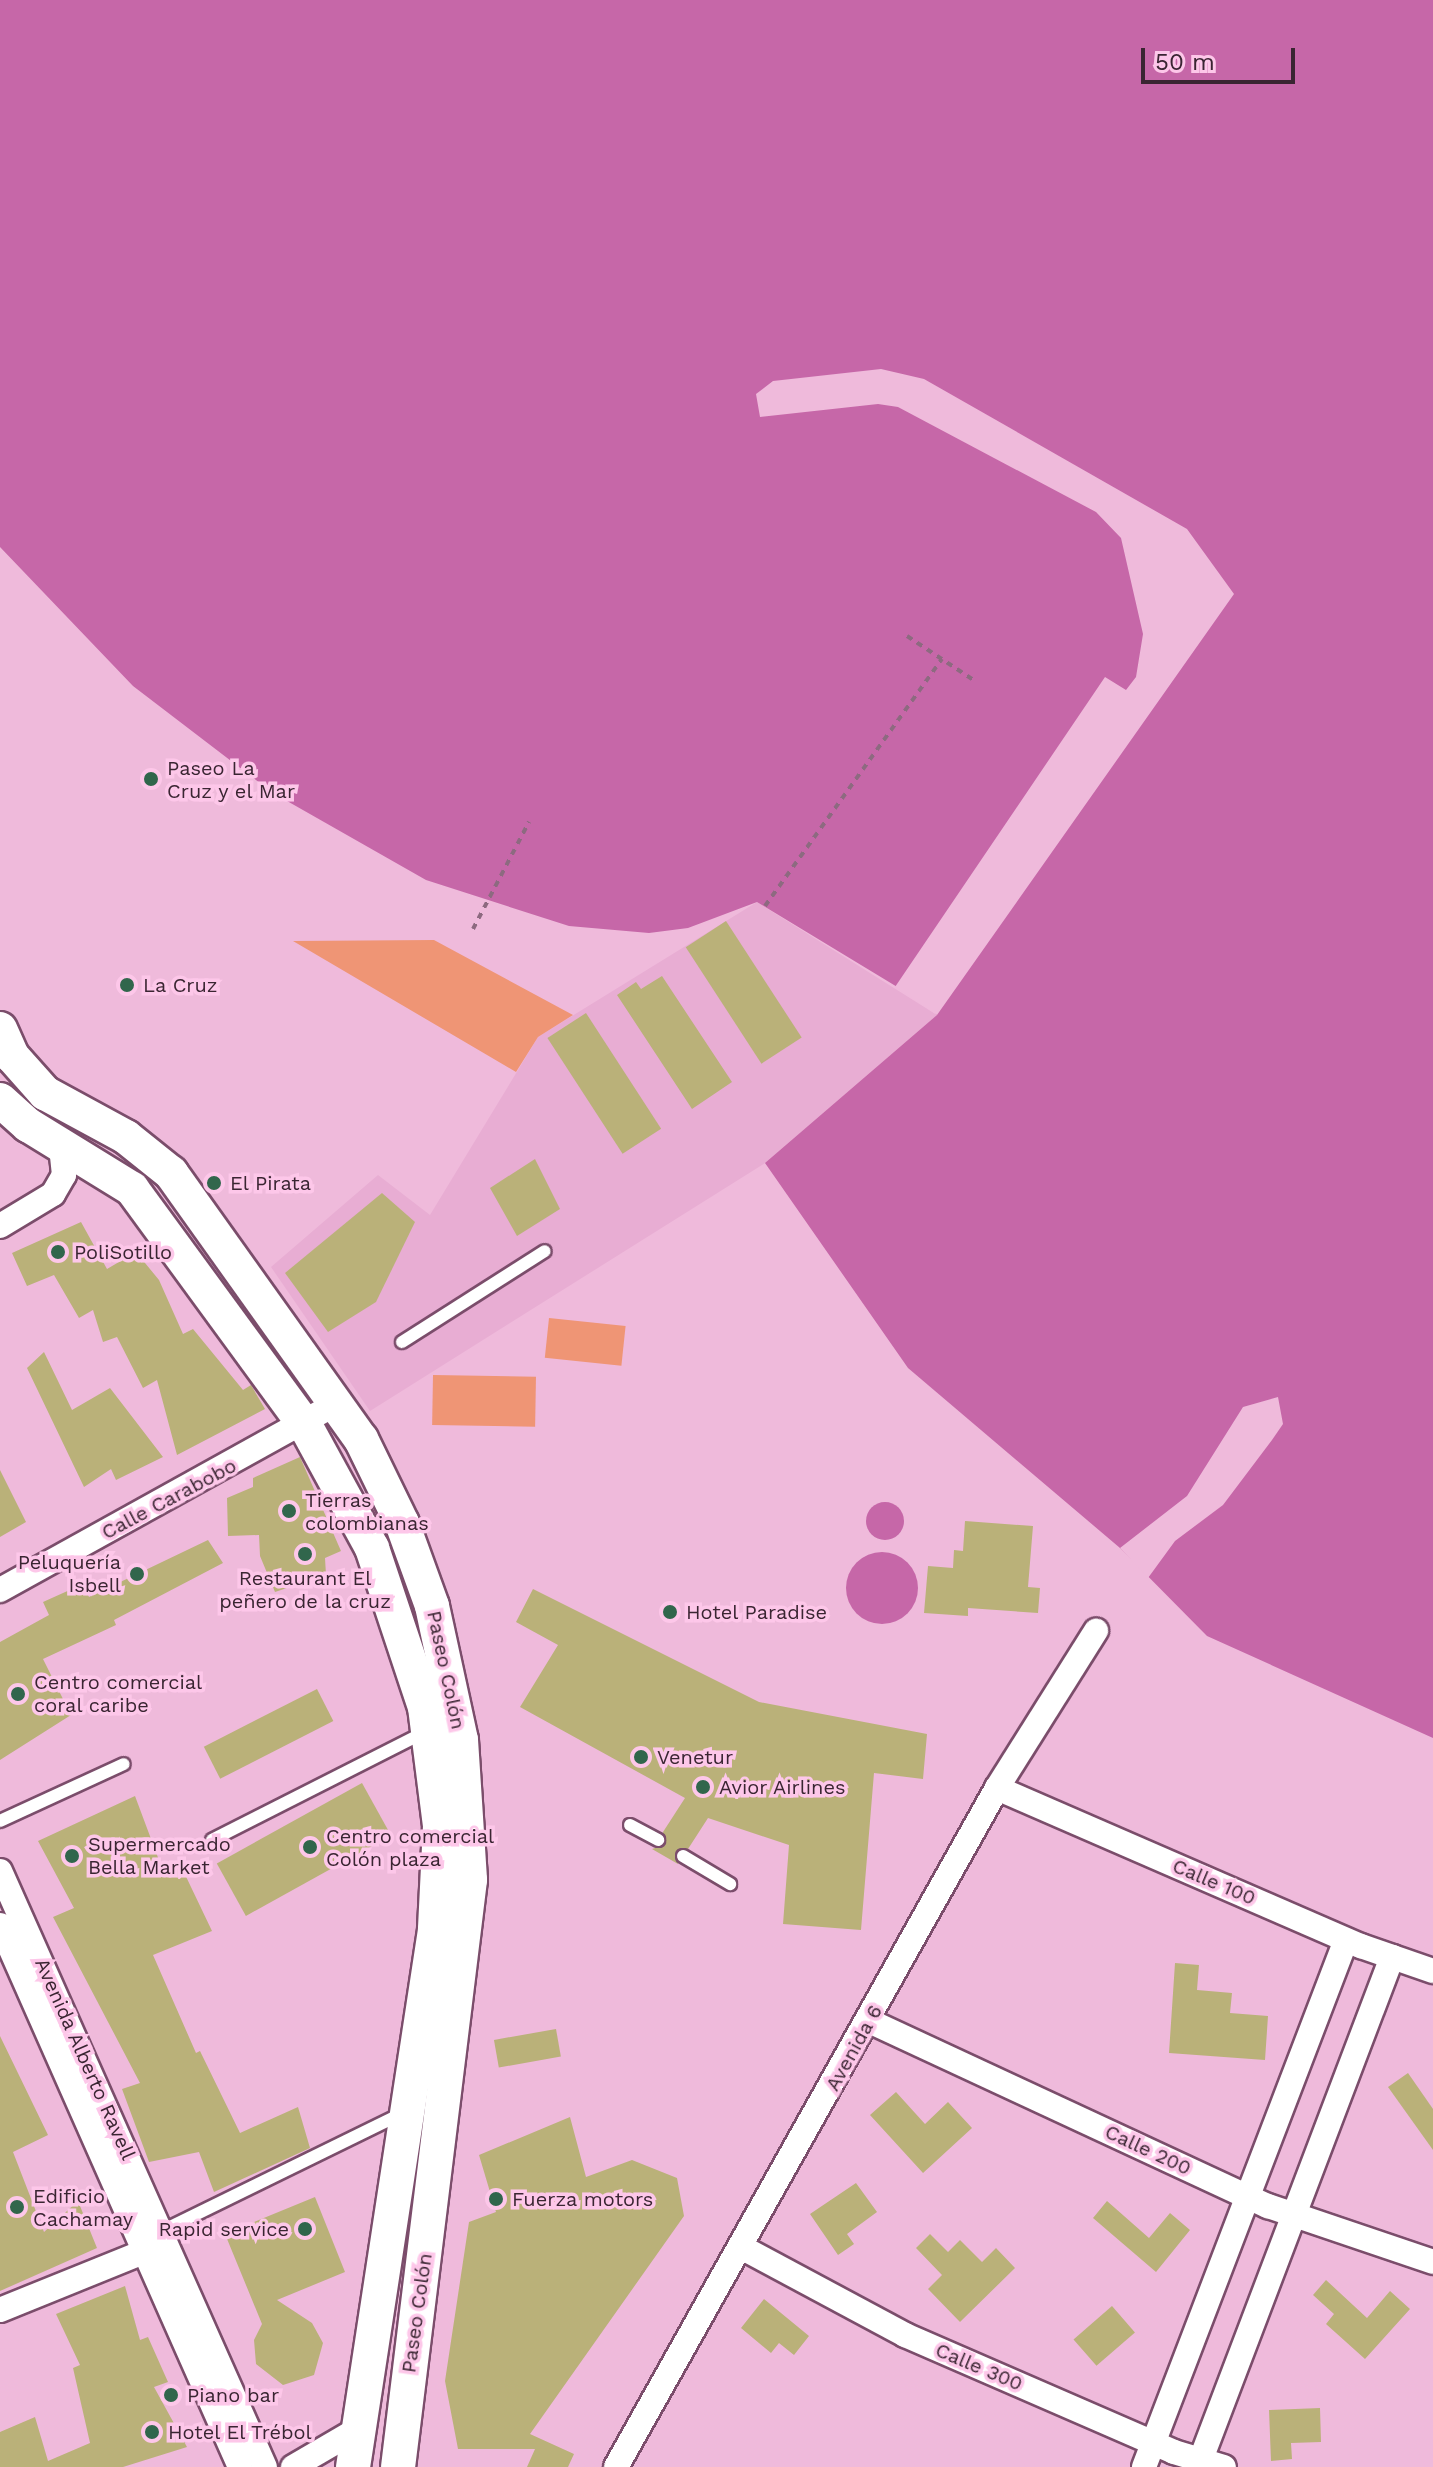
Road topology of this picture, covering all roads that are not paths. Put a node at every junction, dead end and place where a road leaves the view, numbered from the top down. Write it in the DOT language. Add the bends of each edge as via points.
graph roads {
  1 [pos="0,1029"];
  2 [pos="0,1100"];
  3 [pos="61,1145"];
  4 [pos="151,1153"];
  5 [pos="121,1179"];
  6 [pos="0,1226"];
  7 [pos="545,1251"];
  8 [pos="402,1342"];
  9 [pos="335,1404"];
  10 [pos="305,1425"];
  11 [pos="0,1590"];
  12 [pos="1096,1631"];
  13 [pos="430,1730"];
  14 [pos="124,1764"];
  15 [pos="451,1779"];
  16 [pos="997,1788"];
  17 [pos="0,1821"];
  18 [pos="630,1825"];
  19 [pos="212,1840"];
  20 [pos="658,1840"];
  21 [pos="683,1856"];
  22 [pos="0,1871"];
  23 [pos="730,1884"];
  24 [pos="0,1925"];
  25 [pos="1346,1940"];
  26 [pos="1392,1957"];
  27 [pos="18,1962"];
  28 [pos="1433,1971"];
  29 [pos="869,2021"];
  30 [pos="407,2111"];
  31 [pos="1248,2196"];
  32 [pos="1294,2215"];
  33 [pos="162,2231"];
  34 [pos="743,2248"];
  35 [pos="146,2251"];
  36 [pos="1433,2262"];
  37 [pos="0,2310"];
  38 [pos="360,2428"];
  39 [pos="1154,2443"];
  40 [pos="624,2464"];
  41 [pos="1207,2465"];
  42 [pos="240,2467"];
  43 [pos="265,2467"];
  44 [pos="293,2467"];
  45 [pos="353,2467"];
  46 [pos="398,2467"];
  47 [pos="1144,2467"];
  1 -- 4 [label="street, Paseo Colón" via="12,1056 45,1093"];
  2 -- 3 [label="street, Paseo Colón"];
  3 -- 5 [label="street, Paseo Colón"];
  3 -- 6 [label="street" via="64,1175 53,1194"];
  4 -- 5 [label="street"];
  4 -- 9 [label="street, Paseo Colón" via="171,1173"];
  5 -- 10 [label="street, Paseo Colón"];
  7 -- 8 [label="lane"];
  9 -- 10 [label="street, Calle Carabobo"];
  9 -- 15 [label="street, Paseo Colón" via="367,1452 415,1555 455,1701"];
  10 -- 11 [label="street, Calle Carabobo"];
  10 -- 13 [label="street, Paseo Colón" via="372,1548 404,1630"];
  12 -- 16 [label="street, Avenida 6"];
  13 -- 15 [label="street, Paseo Colón"];
  13 -- 19 [label="lane"];
  14 -- 17 [label="lane"];
  15 -- 30 [label="street, Paseo Colón"];
  15 -- 46 [label="street, Paseo Colón" via="470,1838 465,1942"];
  16 -- 25 [label="street, Calle 100"];
  16 -- 29 [label="street, Avenida 6"];
  18 -- 20 [label="lane"];
  21 -- 23 [label="lane"];
  22 -- 27 [label="street, Avenida Alberto Ravell"];
  24 -- 27 [label="street, Avenida Alberto Ravell"];
  25 -- 26 [label="street, Calle 100"];
  25 -- 31 [label="street"];
  26 -- 28 [label="street, Calle 100"];
  26 -- 32 [label="street"];
  27 -- 33 [label="street, Avenida Alberto Ravell"];
  27 -- 35 [label="street, Avenida Alberto Ravell"];
  29 -- 31 [label="street, Calle 200"];
  29 -- 34 [label="street, Avenida 6"];
  30 -- 33 [label="lane"];
  30 -- 38 [label="street, Paseo Colón"];
  31 -- 32 [label="street, Calle 200"];
  31 -- 39 [label="street"];
  32 -- 36 [label="street, Calle 200"];
  32 -- 41 [label="street"];
  33 -- 35 [label="street"];
  33 -- 43 [label="street, Avenida Alberto Ravell"];
  34 -- 39 [label="street, Calle 300" via="905,2335"];
  34 -- 40 [label="street, Avenida 6"];
  35 -- 37 [label="street"];
  35 -- 42 [label="street, Avenida Alberto Ravell"];
  38 -- 44 [label="street"];
  38 -- 45 [label="street, Paseo Colón"];
  39 -- 41 [label="street, Calle 300"];
  39 -- 47 [label="street"];
}
